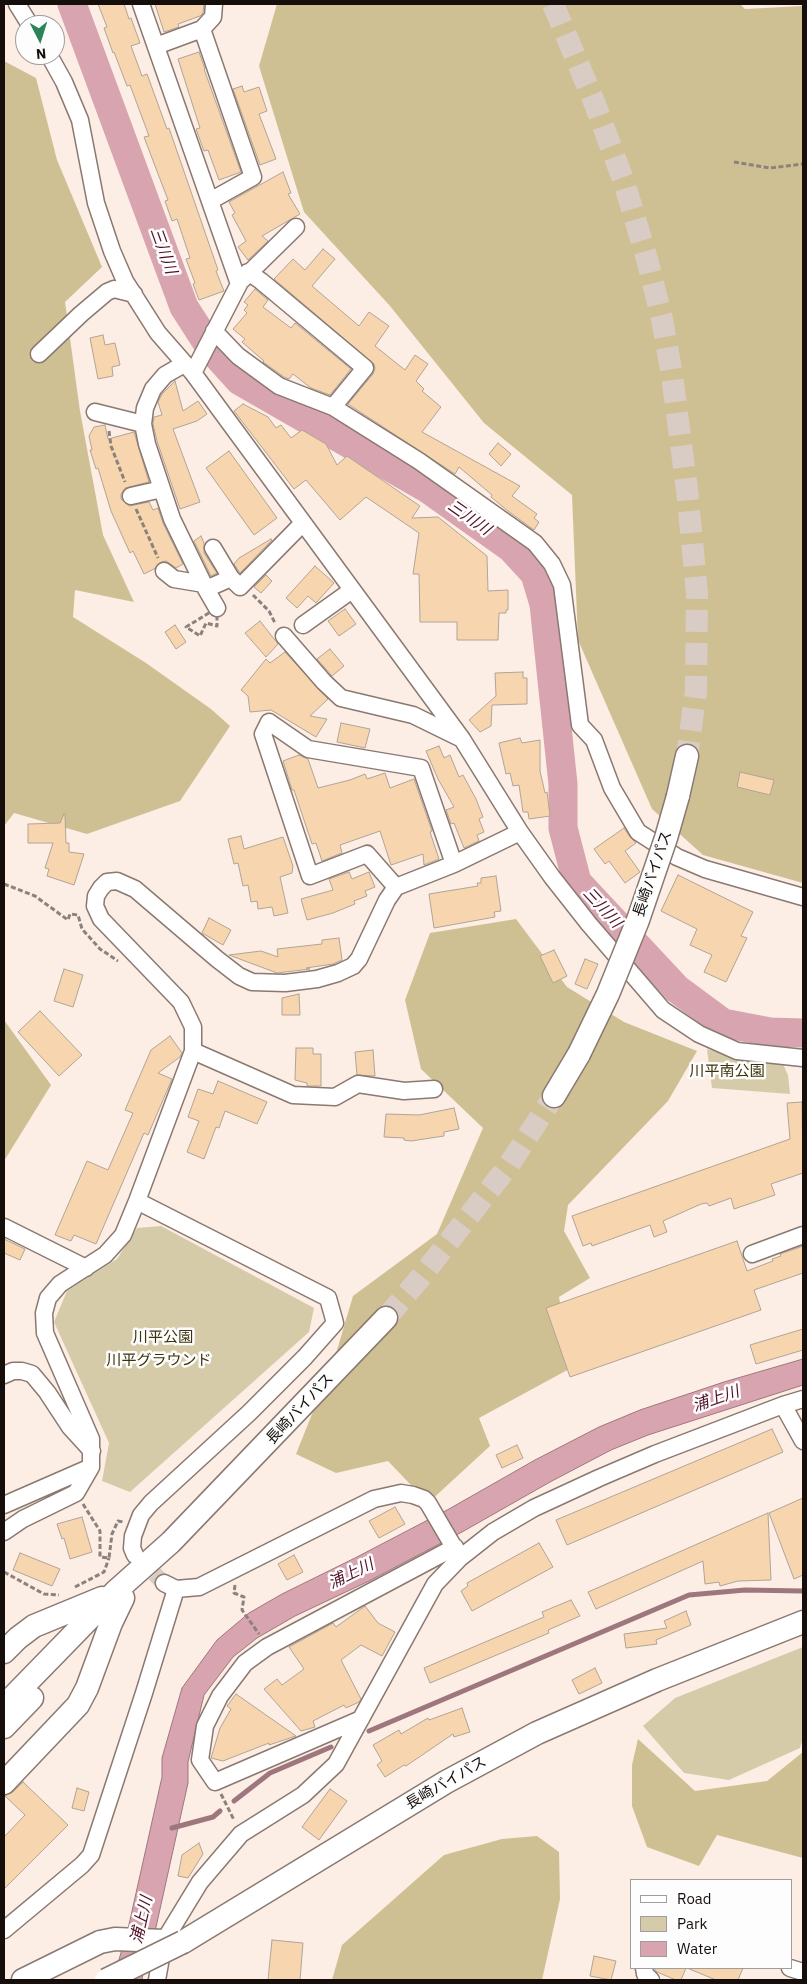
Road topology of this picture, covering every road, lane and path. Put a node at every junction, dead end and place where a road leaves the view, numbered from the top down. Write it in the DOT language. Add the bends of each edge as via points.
graph roads {
  1 [pos="17,4"];
  2 [pos="141,4"];
  3 [pos="214,4"];
  4 [pos="24,15"];
  5 [pos="202,29"];
  6 [pos="156,46"];
  7 [pos="55,65"];
  8 [pos="734,162"];
  9 [pos="803,164"];
  10 [pos="210,201"];
  11 [pos="296,227"];
  12 [pos="244,278"];
  13 [pos="134,294"];
  14 [pos="214,331"];
  15 [pos="39,354"];
  16 [pos="189,368"];
  17 [pos="333,407"];
  18 [pos="95,412"];
  19 [pos="143,424"];
  20 [pos="162,489"];
  21 [pos="131,496"];
  22 [pos="303,523"];
  23 [pos="213,548"];
  24 [pos="164,571"];
  25 [pos="235,582"];
  26 [pos="205,586"];
  27 [pos="352,590"];
  28 [pos="217,608"];
  29 [pos="303,625"];
  30 [pos="284,636"];
  31 [pos="462,739"];
  32 [pos="687,756"];
  33 [pos="520,832"];
  34 [pos="454,864"];
  35 [pos="4,884"];
  36 [pos="396,887"];
  37 [pos="803,897"];
  38 [pos="68,920"];
  39 [pos="193,1051"];
  40 [pos="803,1058"];
  41 [pos="434,1089"];
  42 [pos="554,1096"];
  43 [pos="137,1201"];
  44 [pos="4,1228"];
  45 [pos="803,1235"];
  46 [pos="752,1254"];
  47 [pos="86,1268"];
  48 [pos="386,1318"];
  49 [pos="4,1375"];
  50 [pos="803,1399"];
  51 [pos="783,1405"];
  52 [pos="803,1441"];
  53 [pos="92,1459"];
  54 [pos="76,1493"];
  55 [pos="4,1505"];
  56 [pos="138,1525"];
  57 [pos="4,1532"];
  58 [pos="457,1552"];
  59 [pos="135,1555"];
  60 [pos="109,1558"];
  61 [pos="238,1568"];
  62 [pos="4,1572"];
  63 [pos="69,1590"];
  64 [pos="120,1594"];
  65 [pos="60,1595"];
  66 [pos="803,1622"];
  67 [pos="803,1633"];
  68 [pos="262,1639"];
  69 [pos="4,1652"];
  70 [pos="4,1706"];
  71 [pos="361,1719"];
  72 [pos="4,1727"];
  73 [pos="215,1782"];
  74 [pos="4,1783"];
  75 [pos="241,1834"];
  76 [pos="4,1930"];
  77 [pos="172,1943"];
  78 [pos="644,1969"];
  79 [pos="23,1980"];
  80 [pos="106,1980"];
  81 [pos="125,1980"];
  82 [pos="157,1980"];
  83 [pos="651,1980"];
  1 -- 4 [label="street"];
  2 -- 6 [label="street"];
  3 -- 5 [label="street" via="214,17"];
  5 -- 6 [label="street"];
  5 -- 10 [label="street" via="253,177"];
  6 -- 10 [label="street"];
  7 -- 13 [label="street" via="80,120 96,203 112,251"];
  8 -- 9 [label="path" via="770,168"];
  10 -- 12 [label="street"];
  11 -- 12 [label="street"];
  12 -- 14 [label="street"];
  12 -- 17 [label="street" via="261,281 365,368"];
  13 -- 15 [label="street" via="114,289 107,292"];
  13 -- 16 [label="street" via="158,333"];
  14 -- 16 [label="street"];
  14 -- 17 [label="street" via="238,356 279,386"];
  16 -- 19 [label="street" via="165,376 154,388 145,408"];
  16 -- 22 [label="street"];
  17 -- 37 [label="street" via="504,520 535,543 552,564 562,585 580,725 594,740 612,788 638,832 704,869"];
  18 -- 19 [label="street"];
  19 -- 20 [label="street"];
  20 -- 21 [label="street"];
  20 -- 26 [label="street" via="172,519"];
  22 -- 25 [label="street"];
  22 -- 27 [label="street"];
  23 -- 25 [label="street"];
  24 -- 26 [label="street" via="174,579"];
  25 -- 26 [label="street"];
  25 -- 30 [label="path" via="268,611"];
  26 -- 28 [label="street"];
  27 -- 29 [label="street"];
  27 -- 31 [label="street"];
  28 -- 28 [label="path" via="217,626 206,623 200,636 186,627"];
  30 -- 31 [label="street" via="341,698 413,715"];
  31 -- 33 [label="street"];
  32 -- 42 [label="highway, 長崎バイパス, bridge" via="664,847 638,920 608,994"];
  33 -- 34 [label="street"];
  33 -- 40 [label="street" via="589,924 663,1010 699,1034 737,1051"];
  34 -- 36 [label="street"];
  34 -- 36 [label="street" via="421,768 308,749 269,722 263,734 310,876 367,854"];
  35 -- 38 [label="path" via="35,896"];
  36 -- 39 [label="street" via="386,900 365,948 353,966 317,979 269,984 239,976 135,889 117,880 107,882 96,896 95,906 101,919 181,1002 193,1027"];
  39 -- 41 [label="street" via="293,1095 335,1097 358,1084 404,1091"];
  39 -- 43 [label="street"];
  43 -- 47 [label="street" via="123,1235"];
  43 -- 56 [label="street" via="328,1298 335,1323 249,1414 151,1502"];
  44 -- 47 [label="street"];
  45 -- 46 [label="street"];
  47 -- 53 [label="street" via="60,1284 48,1298 44,1313 45,1333 92,1438"];
  48 -- 64 [label="highway, 長崎バイパス"];
  49 -- 53 [label="street" via="22,1370 32,1374"];
  50 -- 51 [label="street"];
  51 -- 52 [label="street"];
  51 -- 58 [label="street" via="655,1454 550,1500"];
  53 -- 54 [label="street"];
  53 -- 55 [label="street"];
  54 -- 57 [label="street"];
  54 -- 60 [label="path" via="100,1531 100,1557"];
  56 -- 59 [label="street" via="133,1536"];
  56 -- 60 [label="path" via="118,1521 112,1534"];
  58 -- 61 [label="street" via="428,1503 401,1493 374,1499"];
  58 -- 71 [label="street" via="435,1584"];
  58 -- 73 [label="street" via="267,1647 245,1662 220,1696 205,1726 200,1760"];
  60 -- 63 [label="path" via="104,1572"];
  61 -- 68 [label="path" via="234,1594 244,1597 242,1610"];
  61 -- 76 [label="street" via="199,1587 170,1586 144,1693 91,1855"];
  62 -- 65 [label="path" via="44,1594"];
  64 -- 69 [label="highway" via="34,1626"];
  64 -- 70 [label="highway, 長崎バイパス"];
  64 -- 72 [label="highway, 長崎バイパス"];
  64 -- 74 [label="highway" via="78,1705"];
  66 -- 77 [label="highway, 長崎バイパス" via="657,1680 537,1733 437,1787"];
  67 -- 77 [label="highway, 長崎バイパス" via="661,1690 542,1743 453,1792 239,1922"];
  71 -- 73 [label="street"];
  71 -- 75 [label="street" via="336,1764 303,1795"];
  73 -- 75 [label="path"];
  75 -- 77 [label="street" via="200,1882"];
  77 -- 79 [label="highway" via="115,1939 100,1942"];
  77 -- 80 [label="highway, 長崎バイパス, bridge"];
  77 -- 81 [label="highway, 長崎バイパス"];
  77 -- 82 [label="street"];
  78 -- 83 [label="street"];
}
